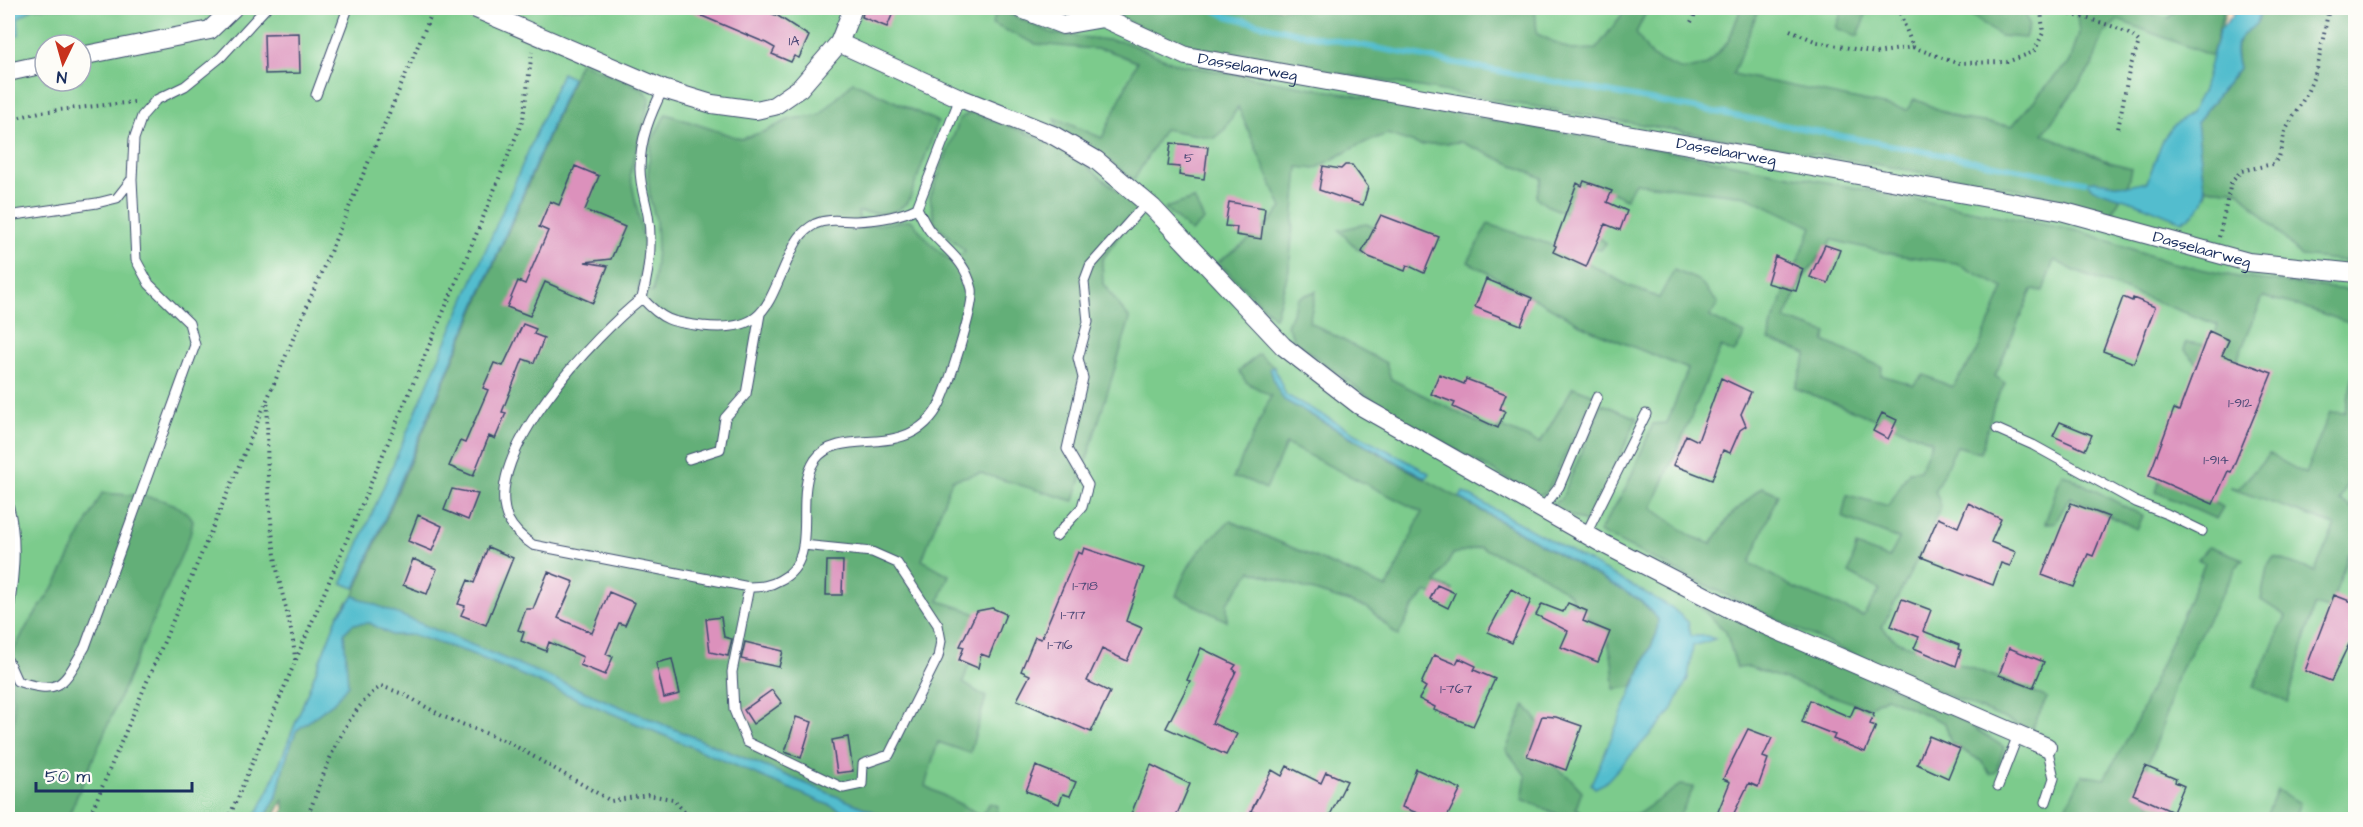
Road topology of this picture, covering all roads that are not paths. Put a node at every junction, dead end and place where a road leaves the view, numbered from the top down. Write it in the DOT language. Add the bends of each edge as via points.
graph roads {
  1 [pos="232,8"];
  2 [pos="266,8"];
  3 [pos="348,8"];
  4 [pos="474,8"];
  5 [pos="853,8"];
  6 [pos="1019,8"];
  7 [pos="1102,13"];
  8 [pos="838,43"];
  9 [pos="93,54"];
  10 [pos="33,67"];
  11 [pos="8,72"];
  12 [pos="663,89"];
  13 [pos="316,95"];
  14 [pos="960,98"];
  15 [pos="132,179"];
  16 [pos="1147,202"];
  17 [pos="917,207"];
  18 [pos="8,216"];
  19 [pos="2355,273"];
  20 [pos="642,298"];
  21 [pos="760,314"];
  22 [pos="1597,398"];
  23 [pos="1646,414"];
  24 [pos="1996,429"];
  25 [pos="689,459"];
  26 [pos="8,504"];
  27 [pos="1542,509"];
  28 [pos="2202,531"];
  29 [pos="1586,534"];
  30 [pos="1056,536"];
  31 [pos="803,545"];
  32 [pos="749,587"];
  33 [pos="8,619"];
  34 [pos="8,661"];
  35 [pos="2018,735"];
  36 [pos="2047,747"];
  37 [pos="1998,786"];
  38 [pos="2046,802"];
  1 -- 9 [label="street" via="210,30"];
  2 -- 15 [label="lane" via="221,57 185,86 156,100 142,116 134,139"];
  3 -- 13 [label="lane"];
  4 -- 12 [label="street"];
  5 -- 8 [label="street"];
  6 -- 7 [label="street" via="1063,25"];
  7 -- 19 [label="street, Dasselaarweg" via="1186,56 2061,211 2248,262"];
  8 -- 12 [label="street" via="800,88 774,106 756,110 712,104"];
  8 -- 14 [label="street"];
  10 -- 11 [label="street"];
  12 -- 20 [label="lane" via="650,115 640,168 651,241"];
  14 -- 16 [label="street" via="1053,135 1096,160"];
  14 -- 17 [label="lane"];
  15 -- 18 [label="lane" via="117,198"];
  15 -- 34 [label="lane" via="136,260 149,284 189,323 195,345 86,647 56,687 39,688 17,681"];
  16 -- 27 [label="street" via="1283,346 1359,405"];
  16 -- 30 [label="lane" via="1090,266 1084,282 1088,322 1078,358 1083,378 1067,449 1088,485 1083,507"];
  17 -- 21 [label="lane" via="902,216 817,223 800,234"];
  17 -- 31 [label="lane" via="930,231 963,266 973,292 966,327 938,407 919,430 895,439 827,449 815,460 805,484"];
  20 -- 21 [label="lane" via="659,316 695,325 743,325"];
  20 -- 32 [label="lane" via="590,346 558,382 535,417 508,472 504,500 508,519 533,545"];
  21 -- 25 [label="lane" via="746,394 725,418 720,449"];
  22 -- 27 [label="lane" via="1559,487"];
  23 -- 29 [label="lane"];
  24 -- 28 [label="lane" via="2136,502"];
  26 -- 33 [label="lane" via="16,548"];
  27 -- 29 [label="street"];
  29 -- 35 [label="street" via="1744,616"];
  31 -- 32 [label="lane" via="799,564 784,578 764,587"];
  31 -- 32 [label="lane" via="872,552 897,563 938,626 938,657 919,697 889,755 863,764 862,784 843,788 747,742 734,710 732,672"];
  35 -- 36 [label="street"];
  35 -- 37 [label="lane"];
  36 -- 38 [label="lane" via="2054,778"];
}
